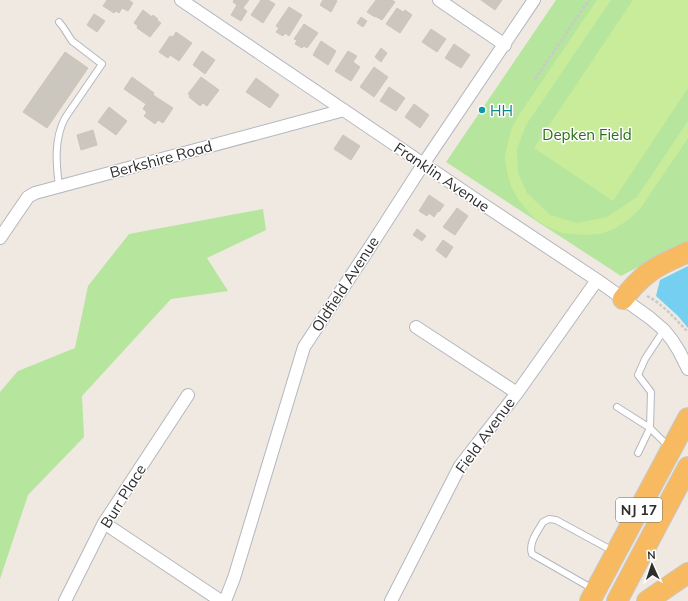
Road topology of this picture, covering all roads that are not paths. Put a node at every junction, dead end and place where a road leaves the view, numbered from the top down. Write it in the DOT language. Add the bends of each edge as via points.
graph roads {
  1 [pos="181,0"];
  2 [pos="439,0"];
  3 [pos="534,0"];
  4 [pos="60,22"];
  5 [pos="505,45"];
  6 [pos="344,110"];
  7 [pos="424,163"];
  8 [pos="59,186"];
  9 [pos="0,238"];
  10 [pos="688,252"];
  11 [pos="597,280"];
  12 [pos="623,299"];
  13 [pos="416,327"];
  14 [pos="664,330"];
  15 [pos="688,369"];
  16 [pos="517,393"];
  17 [pos="188,395"];
  18 [pos="617,407"];
  19 [pos="688,418"];
  20 [pos="650,428"];
  21 [pos="672,450"];
  22 [pos="638,453"];
  23 [pos="688,467"];
  24 [pos="104,523"];
  25 [pos="616,553"];
  26 [pos="685,577"];
  27 [pos="593,596"];
  28 [pos="64,601"];
  29 [pos="221,601"];
  30 [pos="225,601"];
  31 [pos="391,601"];
  32 [pos="617,601"];
  33 [pos="647,601"];
  1 -- 6 [label="street, Franklin Avenue"];
  2 -- 5 [label="street"];
  3 -- 5 [label="street, Oldfield Avenue"];
  4 -- 8 [label="lane" via="72,41 102,64 65,118 59,132 56,169"];
  5 -- 7 [label="street, Oldfield Avenue"];
  6 -- 7 [label="street, Franklin Avenue"];
  6 -- 8 [label="street, Berkshire Road"];
  7 -- 11 [label="street, Franklin Avenue"];
  7 -- 30 [label="street, Oldfield Avenue" via="304,347"];
  8 -- 9 [label="street, Berkshire Road" via="28,197"];
  10 -- 12 [label="highway" via="645,275"];
  11 -- 12 [label="street, Franklin Avenue"];
  11 -- 16 [label="street, Field Avenue"];
  12 -- 14 [label="street, Franklin Avenue"];
  13 -- 16 [label="street"];
  14 -- 15 [label="street, Franklin Avenue"];
  14 -- 20 [label="lane" via="638,375 651,392"];
  16 -- 31 [label="street, Field Avenue" via="460,466"];
  17 -- 24 [label="street, Burr Place"];
  18 -- 20 [label="lane"];
  19 -- 21 [label="highway, NJ 17"];
  20 -- 21 [label="lane"];
  20 -- 22 [label="lane"];
  21 -- 25 [label="highway, NJ 17"];
  23 -- 32 [label="highway, NJ 17"];
  24 -- 28 [label="street, Burr Place"];
  24 -- 29 [label="street"];
  25 -- 27 [label="highway, NJ 17"];
  25 -- 27 [label="lane" via="556,520 549,519 543,522 531,544 532,554"];
  26 -- 33 [label="highway"];
}
